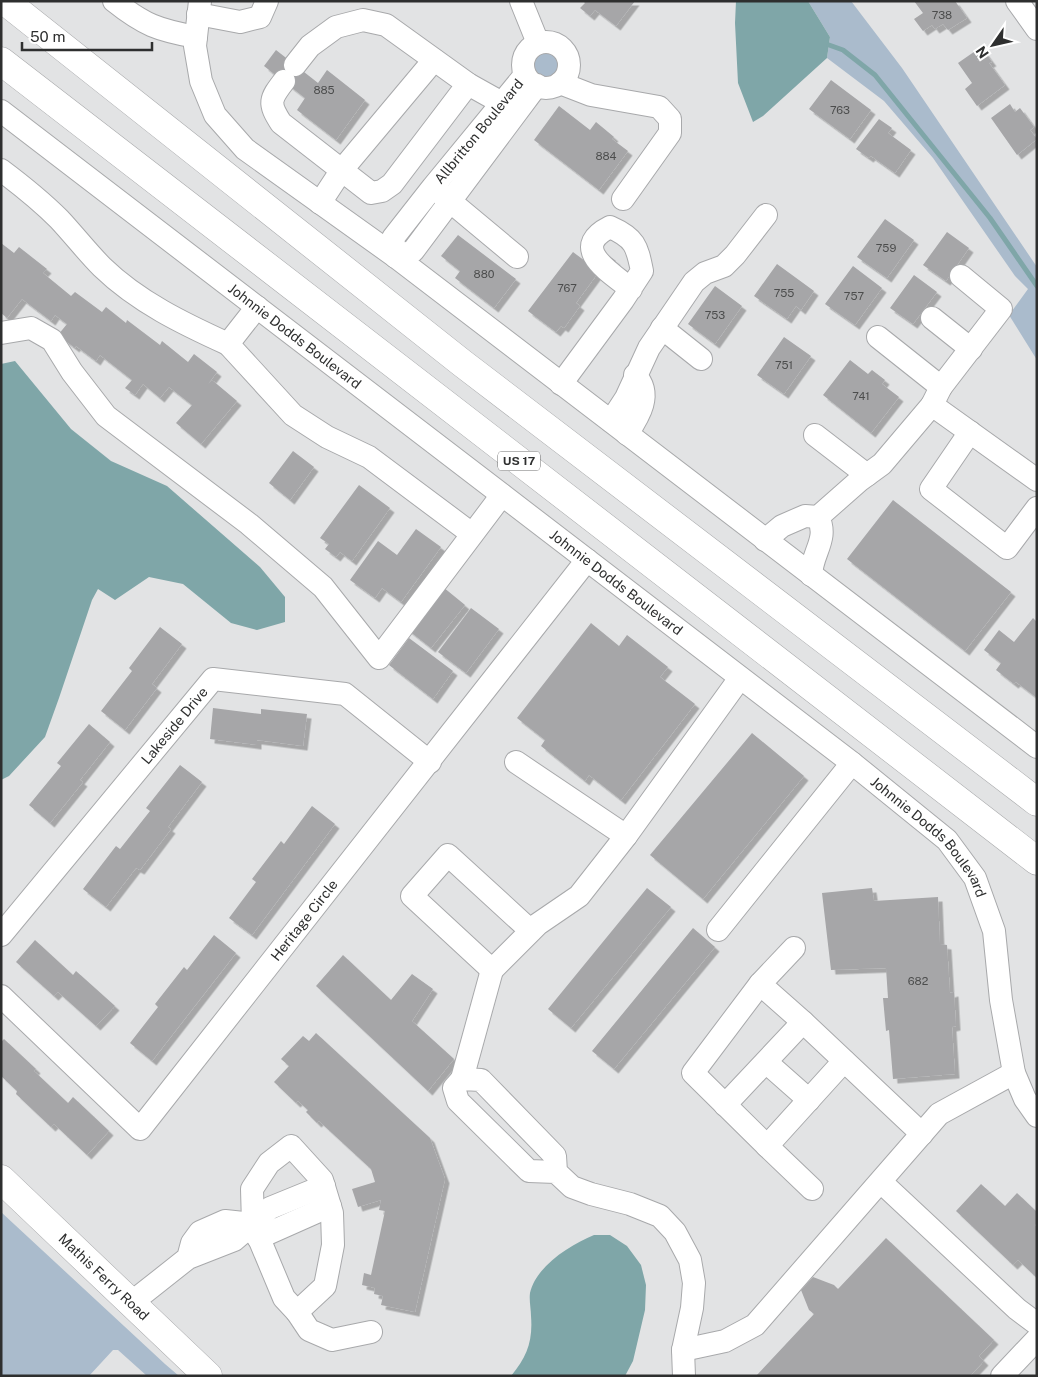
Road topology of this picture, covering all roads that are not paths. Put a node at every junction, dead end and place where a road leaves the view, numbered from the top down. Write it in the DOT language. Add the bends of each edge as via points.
graph roads {
  1 [pos="5,1"];
  2 [pos="114,1"];
  3 [pos="267,1"];
  4 [pos="521,1"];
  5 [pos="1017,1"];
  6 [pos="199,8"];
  7 [pos="1037,29"];
  8 [pos="196,37"];
  9 [pos="538,43"];
  10 [pos="434,60"];
  11 [pos="1,61"];
  12 [pos="531,80"];
  13 [pos="560,83"];
  14 [pos="468,84"];
  15 [pos="502,103"];
  16 [pos="1,110"];
  17 [pos="1,170"];
  18 [pos="341,171"];
  19 [pos="432,187"];
  20 [pos="623,199"];
  21 [pos="450,202"];
  22 [pos="320,203"];
  23 [pos="766,214"];
  24 [pos="517,256"];
  25 [pos="396,257"];
  26 [pos="961,276"];
  27 [pos="627,294"];
  28 [pos="257,307"];
  29 [pos="932,318"];
  30 [pos="662,328"];
  31 [pos="1,333"];
  32 [pos="878,337"];
  33 [pos="228,344"];
  34 [pos="971,349"];
  35 [pos="701,359"];
  36 [pos="561,384"];
  37 [pos="937,396"];
  38 [pos="619,427"];
  39 [pos="970,432"];
  40 [pos="815,435"];
  41 [pos="867,475"];
  42 [pos="1037,480"];
  43 [pos="502,496"];
  44 [pos="1037,508"];
  45 [pos="818,517"];
  46 [pos="472,534"];
  47 [pos="765,540"];
  48 [pos="587,560"];
  49 [pos="811,575"];
  50 [pos="740,678"];
  51 [pos="1037,747"];
  52 [pos="430,762"];
  53 [pos="516,762"];
  54 [pos="852,763"];
  55 [pos="1037,802"];
  56 [pos="626,836"];
  57 [pos="1037,861"];
  58 [pos="718,930"];
  59 [pos="531,931"];
  60 [pos="1,935"];
  61 [pos="794,948"];
  62 [pos="492,970"];
  63 [pos="760,984"];
  64 [pos="1,996"];
  65 [pos="803,1022"];
  66 [pos="844,1061"];
  67 [pos="766,1062"];
  68 [pos="1014,1074"];
  69 [pos="462,1079"];
  70 [pos="809,1100"];
  71 [pos="726,1105"];
  72 [pos="1037,1116"];
  73 [pos="922,1134"];
  74 [pos="768,1146"];
  75 [pos="556,1172"];
  76 [pos="1,1179"];
  77 [pos="881,1182"];
  78 [pos="812,1189"];
  79 [pos="327,1196"];
  80 [pos="255,1231"];
  81 [pos="131,1303"];
  82 [pos="297,1312"];
  83 [pos="1037,1324"];
  84 [pos="371,1332"];
  85 [pos="1037,1338"];
  86 [pos="683,1350"];
  87 [pos="208,1376"];
  88 [pos="684,1376"];
  89 [pos="1002,1376"];
  1 -- 55 [label="main road" via="462,363"];
  2 -- 8 [label="street" via="147,25"];
  3 -- 6 [label="street" via="260,16 240,22"];
  4 -- 9 [label="street"];
  5 -- 7 [label="street"];
  6 -- 8 [label="street"];
  8 -- 22 [label="street" via="201,81 215,115 245,149"];
  9 -- 12 [label="street" via="524,56 523,66"];
  9 -- 13 [label="street" via="558,45 566,53 567,74"];
  10 -- 14 [label="street"];
  10 -- 18 [label="street"];
  10 -- 18 [label="street" via="386,25 363,20 336,27 310,46 272,96 273,110 280,123"];
  11 -- 57 [label="main road, US 17"];
  12 -- 13 [label="street" via="550,88"];
  12 -- 15 [label="street, Allbritton Boulevard"];
  12 -- 21 [label="street, Allbritton Boulevard"];
  13 -- 20 [label="street" via="590,95 659,107 670,118 670,133"];
  14 -- 15 [label="street"];
  14 -- 18 [label="street" via="392,184 382,191 371,193"];
  15 -- 19 [label="street, Allbritton Boulevard"];
  16 -- 28 [label="street, Johnnie Dodds Boulevard"];
  17 -- 33 [label="street" via="58,218 103,268 130,291 180,322"];
  18 -- 22 [label="street"];
  19 -- 21 [label="street, Allbritton Boulevard"];
  19 -- 25 [label="street, Allbritton Boulevard" via="393,238"];
  21 -- 24 [label="street"];
  21 -- 25 [label="street, Allbritton Boulevard" via="413,251"];
  22 -- 25 [label="street"];
  23 -- 30 [label="street" via="724,266 705,273 694,282"];
  25 -- 36 [label="street"];
  26 -- 34 [label="street" via="1001,309"];
  27 -- 36 [label="street"];
  28 -- 33 [label="street"];
  28 -- 43 [label="street, Johnnie Dodds Boulevard"];
  29 -- 34 [label="street"];
  30 -- 35 [label="street"];
  30 -- 38 [label="street" via="635,375 641,382 644,400 637,418"];
  31 -- 46 [label="street" via="31,328 52,340 106,416 249,524 324,587 379,658"];
  32 -- 37 [label="street"];
  33 -- 46 [label="street" via="293,415 326,437 369,457"];
  34 -- 37 [label="street"];
  36 -- 38 [label="street"];
  37 -- 39 [label="street"];
  37 -- 41 [label="street" via="882,464"];
  38 -- 47 [label="street"];
  39 -- 42 [label="street"];
  39 -- 44 [label="street" via="931,490 1007,548"];
  40 -- 41 [label="street"];
  41 -- 45 [label="street"];
  43 -- 46 [label="street"];
  43 -- 48 [label="street, Johnnie Dodds Boulevard"];
  45 -- 47 [label="street" via="799,518 782,526"];
  45 -- 49 [label="street" via="822,534 812,561"];
  47 -- 49 [label="street"];
  48 -- 50 [label="street, Johnnie Dodds Boulevard"];
  48 -- 52 [label="street, Heritage Circle"];
  49 -- 51 [label="street"];
  50 -- 54 [label="street, Johnnie Dodds Boulevard"];
  50 -- 56 [label="street"];
  52 -- 60 [label="street, Lakeside Drive" via="345,694 213,679"];
  52 -- 64 [label="street, Heritage Circle" via="140,1129"];
  53 -- 56 [label="street"];
  54 -- 58 [label="street"];
  54 -- 68 [label="street, Johnnie Dodds Boulevard" via="947,840 976,878 994,932 1001,1000"];
  56 -- 59 [label="street" via="579,896"];
  59 -- 62 [label="street"];
  59 -- 62 [label="street" via="448,855 412,896"];
  61 -- 63 [label="street"];
  62 -- 69 [label="street"];
  63 -- 65 [label="street"];
  63 -- 71 [label="street" via="692,1073"];
  65 -- 66 [label="street"];
  65 -- 67 [label="street"];
  66 -- 70 [label="street"];
  66 -- 73 [label="street"];
  67 -- 70 [label="street"];
  67 -- 71 [label="street"];
  68 -- 72 [label="street, Johnnie Dodds Boulevard"];
  68 -- 73 [label="street" via="939,1114"];
  69 -- 75 [label="street" via="481,1080 555,1156"];
  69 -- 75 [label="street" via="454,1088 458,1101 528,1171"];
  70 -- 74 [label="street"];
  71 -- 74 [label="street"];
  73 -- 77 [label="street"];
  74 -- 78 [label="street"];
  75 -- 86 [label="street" via="572,1187 660,1216 676,1232 690,1260 694,1283"];
  76 -- 81 [label="main road, Mathis Ferry Road"];
  77 -- 83 [label="street"];
  77 -- 86 [label="street" via="755,1325 725,1341"];
  79 -- 80 [label="street" via="270,1208"];
  79 -- 80 [label="street" via="322,1180 291,1146 269,1163 252,1189"];
  79 -- 82 [label="street" via="332,1213 333,1245 325,1286"];
  80 -- 81 [label="street" via="188,1258"];
  80 -- 82 [label="street" via="284,1298"];
  81 -- 87 [label="main road, Mathis Ferry Road"];
  82 -- 84 [label="street" via="309,1330 332,1340"];
  85 -- 89 [label="street"];
  86 -- 88 [label="street"];
}
